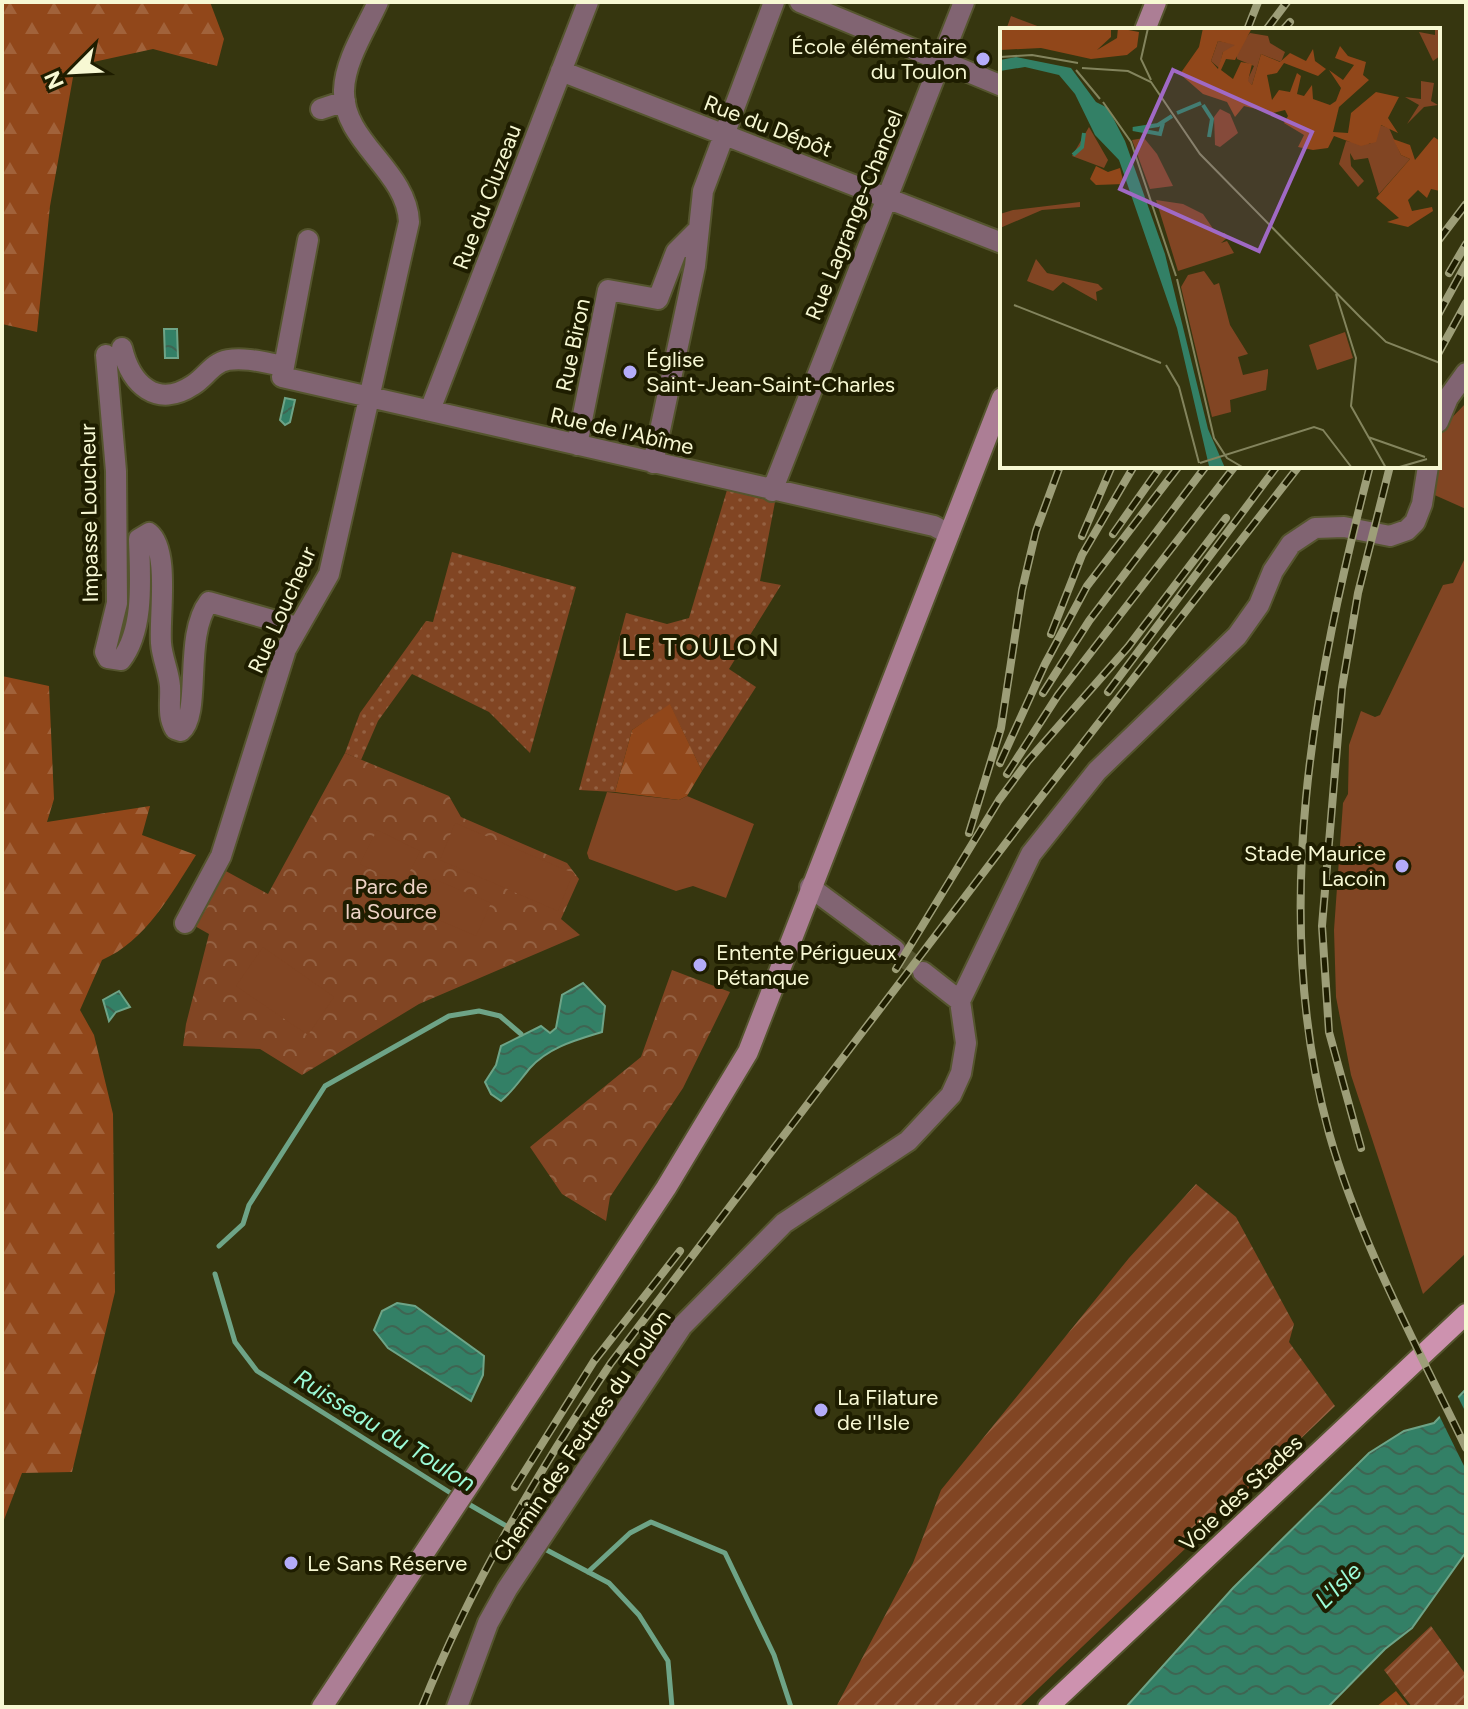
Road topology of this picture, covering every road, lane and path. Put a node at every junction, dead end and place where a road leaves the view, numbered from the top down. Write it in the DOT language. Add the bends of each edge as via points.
graph roads {
  1 [pos="378,2"];
  2 [pos="588,2"];
  3 [pos="774,2"];
  4 [pos="800,2"];
  5 [pos="964,2"];
  6 [pos="1156,2"];
  7 [pos="1146,28"];
  8 [pos="941,61"];
  9 [pos="561,71"];
  10 [pos="1000,85"];
  11 [pos="345,101"];
  12 [pos="321,109"];
  13 [pos="724,135"];
  14 [pos="888,199"];
  15 [pos="699,229"];
  16 [pos="308,240"];
  17 [pos="1000,242"];
  18 [pos="114,352"];
  19 [pos="283,372"];
  20 [pos="1466,373"];
  21 [pos="371,399"];
  22 [pos="1000,403"];
  23 [pos="430,410"];
  24 [pos="1440,417"];
  25 [pos="577,445"];
  26 [pos="653,463"];
  27 [pos="1428,468"];
  28 [pos="772,491"];
  29 [pos="949,534"];
  30 [pos="297,627"];
  31 [pos="810,887"];
  32 [pos="185,923"];
  33 [pos="895,950"];
  34 [pos="923,972"];
  35 [pos="960,1001"];
  36 [pos="1466,1314"];
  37 [pos="322,1707"];
  38 [pos="457,1707"];
  39 [pos="1048,1707"];
  1 -- 11 [label="street" via="349,65"];
  2 -- 9 [label="street, Rue du Cluzeau"];
  3 -- 13 [label="street"];
  4 -- 8 [label="street"];
  5 -- 8 [label="street, Rue Lagrange-Chancel"];
  6 -- 7 [label="main road"];
  8 -- 10 [label="street"];
  8 -- 14 [label="street, Rue Lagrange-Chancel"];
  9 -- 13 [label="street, Rue du Dépôt"];
  9 -- 23 [label="street, Rue du Cluzeau"];
  11 -- 12 [label="street"];
  11 -- 21 [label="street, Rue Loucheur" via="354,126 409,205"];
  13 -- 14 [label="street, Rue du Dépôt"];
  13 -- 15 [label="street" via="703,191"];
  14 -- 17 [label="street, Rue du Dépôt"];
  14 -- 28 [label="street, Rue Lagrange-Chancel"];
  15 -- 25 [label="street, Rue Biron" via="676,252 658,299 608,290"];
  15 -- 26 [label="street"];
  16 -- 19 [label="street"];
  18 -- 19 [label="street, Rue de l'Abîme" via="137,384 161,396 177,394 228,360"];
  18 -- 30 [label="street, Impasse Loucheur" via="117,603 108,658 121,660 128,650 136,622 139,539 149,533 160,554 161,644 175,729 181,731 191,718 192,650 209,602"];
  19 -- 21 [label="street, Rue de l'Abîme"];
  20 -- 24 [label="street"];
  21 -- 23 [label="street, Rue de l'Abîme"];
  21 -- 30 [label="street, Rue Loucheur" via="329,574"];
  22 -- 29 [label="main road"];
  23 -- 25 [label="street, Rue de l'Abîme"];
  25 -- 26 [label="street, Rue de l'Abîme"];
  26 -- 28 [label="street, Rue de l'Abîme"];
  27 -- 35 [label="street" via="1415,522 1397,535 1315,528 1291,544 1237,636 1097,771 1031,854"];
  28 -- 29 [label="street, Rue de l'Abîme" via="934,526"];
  29 -- 31 [label="main road"];
  30 -- 32 [label="street, Rue Loucheur" via="221,856"];
  31 -- 33 [label="street"];
  31 -- 37 [label="main road" via="748,1052 730,1086"];
  34 -- 35 [label="street"];
  35 -- 38 [label="street, Chemin des Feutres du Toulon" via="966,1043 961,1073 944,1104 908,1141 784,1223 682,1326 488,1623"];
  36 -- 39 [label="main road, Voie des Stades"];
}
